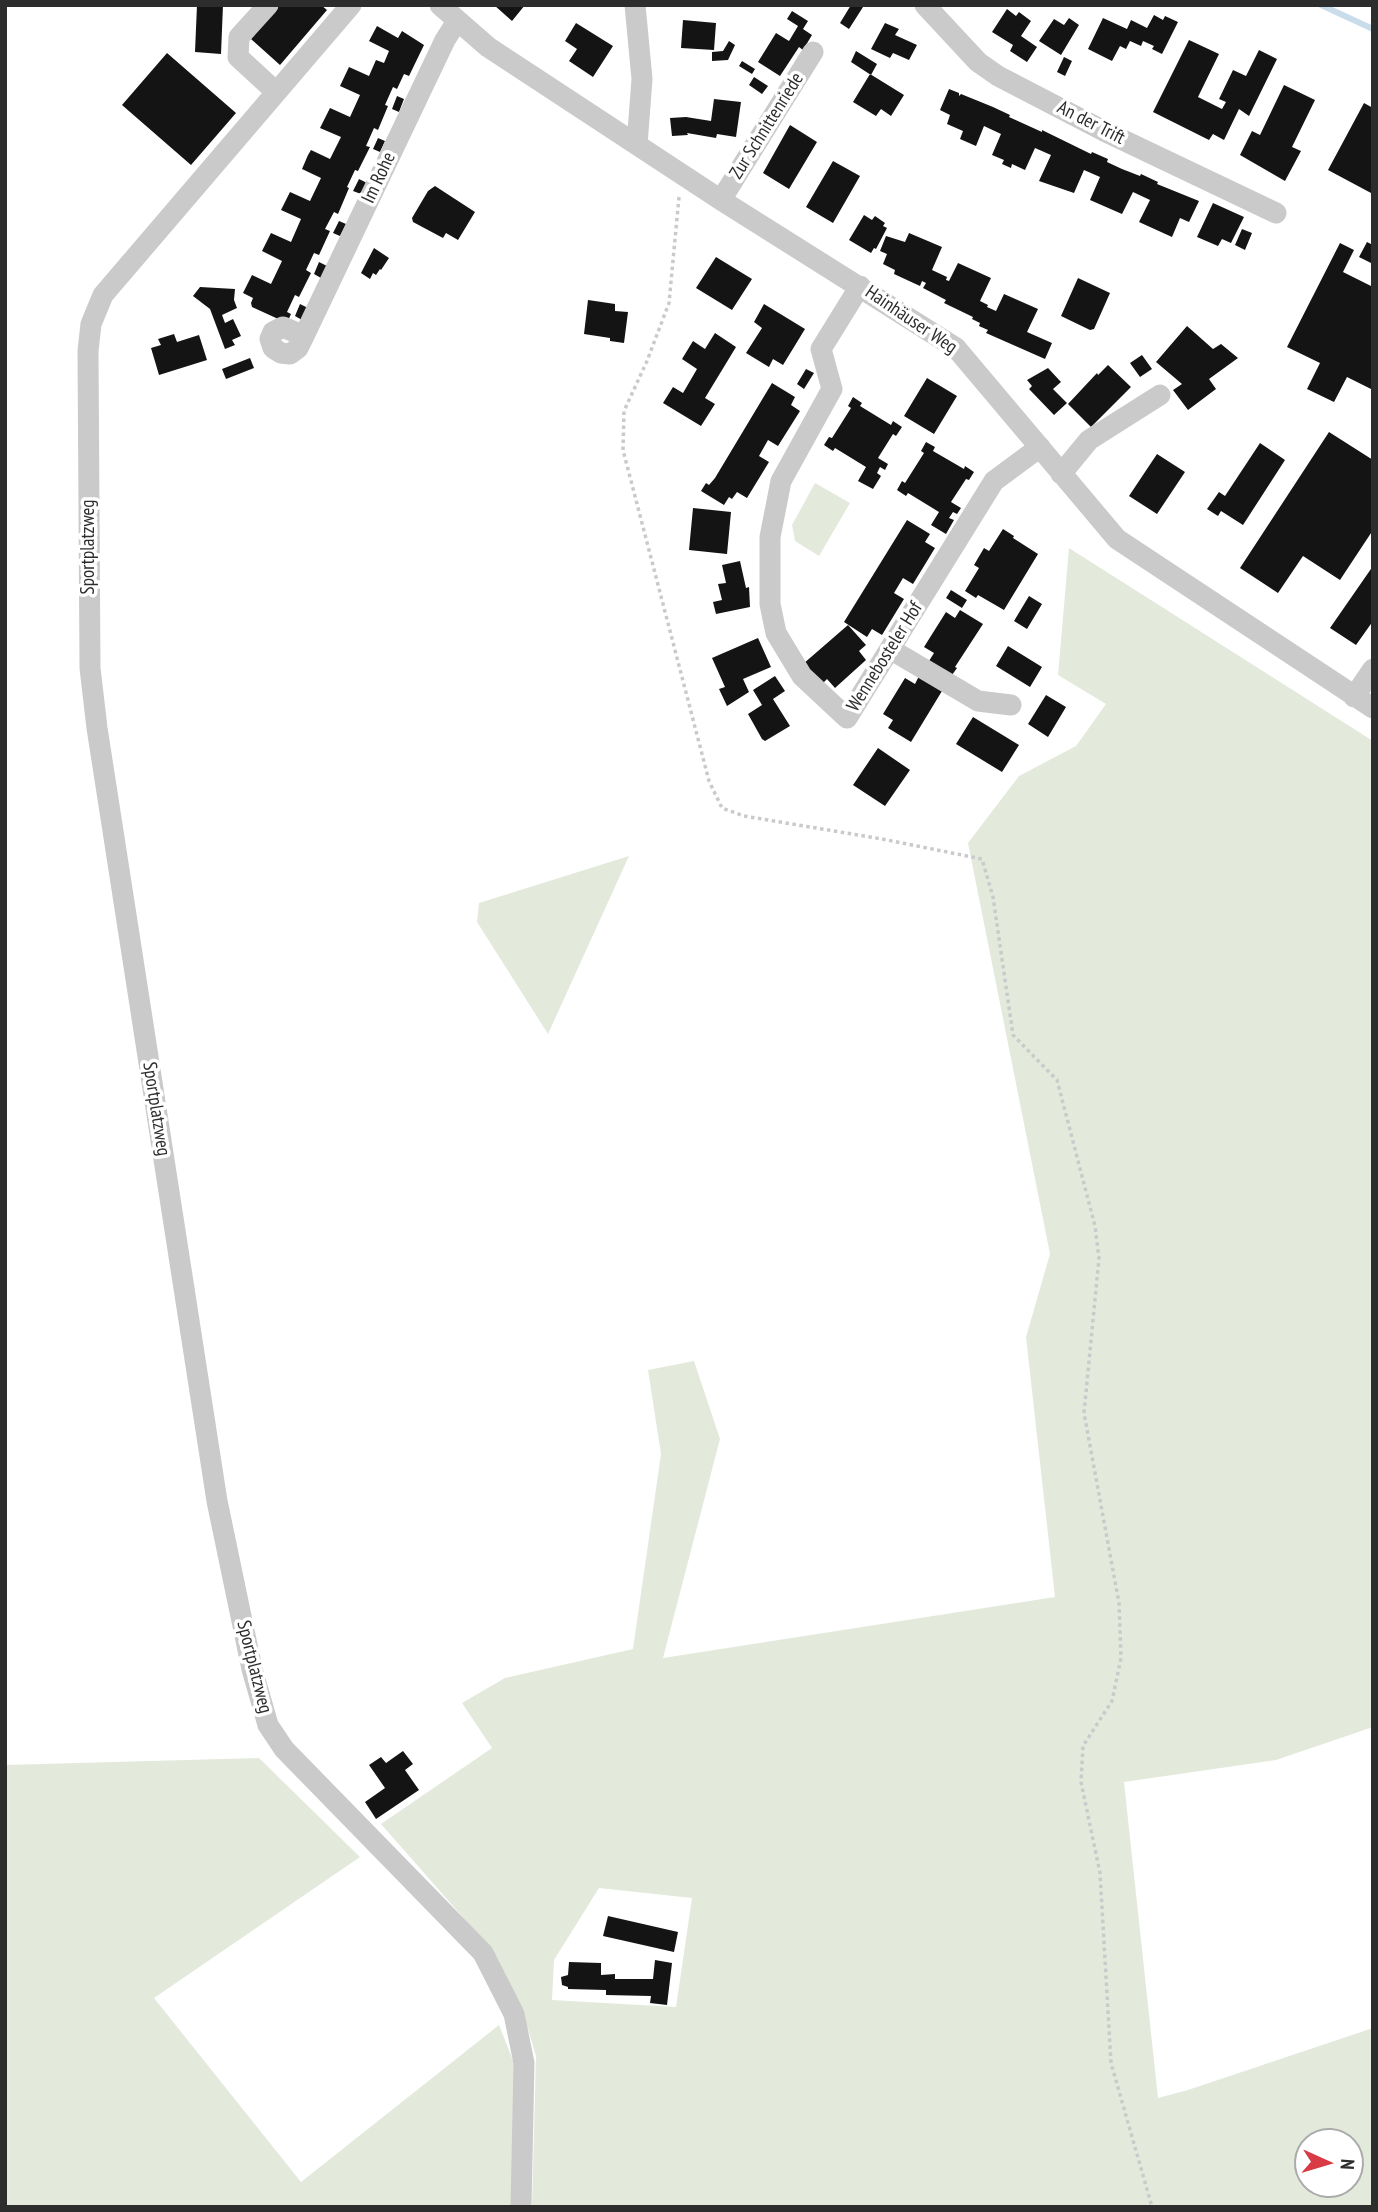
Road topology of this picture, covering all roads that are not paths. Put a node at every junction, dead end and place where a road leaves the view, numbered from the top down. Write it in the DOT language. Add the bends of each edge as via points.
graph roads {
  1 [pos="268,5"];
  2 [pos="351,5"];
  3 [pos="440,5"];
  4 [pos="635,5"];
  5 [pos="925,5"];
  6 [pos="457,21"];
  7 [pos="813,52"];
  8 [pos="276,92"];
  9 [pos="637,145"];
  10 [pos="721,200"];
  11 [pos="1276,213"];
  12 [pos="860,286"];
  13 [pos="304,336"];
  14 [pos="1160,395"];
  15 [pos="1040,447"];
  16 [pos="1061,474"];
  17 [pos="890,649"];
  18 [pos="1373,669"];
  19 [pos="1354,696"];
  20 [pos="1011,705"];
  21 [pos="1373,708"];
  22 [pos="521,2207"];
  1 -- 8 [label="street" via="239,37 238,57"];
  2 -- 8 [label="street, Sportplatzweg"];
  3 -- 6 [label="street, Hainhäuser Weg"];
  4 -- 9 [label="street" via="642,79"];
  5 -- 11 [label="street, An der Trift" via="978,62 998,76"];
  6 -- 9 [label="street, Hainhäuser Weg" via="488,47"];
  6 -- 13 [label="street, Im Rohe"];
  7 -- 10 [label="street, Zur Schnittenriede"];
  8 -- 22 [label="street, Sportplatzweg" via="103,295 91,324 90,668 217,1502 251,1669 268,1725 284,1749 483,1953 514,2014 524,2063"];
  9 -- 10 [label="street, Hainhäuser Weg"];
  10 -- 12 [label="street, Hainhäuser Weg"];
  12 -- 15 [label="street, Hainhäuser Weg" via="956,348"];
  12 -- 17 [label="street, Wennebosteler Hof" via="821,349 832,389 781,481 770,537 770,604 776,633 802,676 847,718"];
  14 -- 16 [label="street" via="1089,440"];
  15 -- 16 [label="street, Hainhäuser Weg"];
  15 -- 17 [label="street, Wennebosteler Hof" via="994,481"];
  16 -- 19 [label="street, Hainhäuser Weg" via="1117,539"];
  17 -- 20 [label="street" via="978,701"];
  18 -- 19 [label="street"];
  19 -- 21 [label="street, Hainhäuser Weg"];
}
